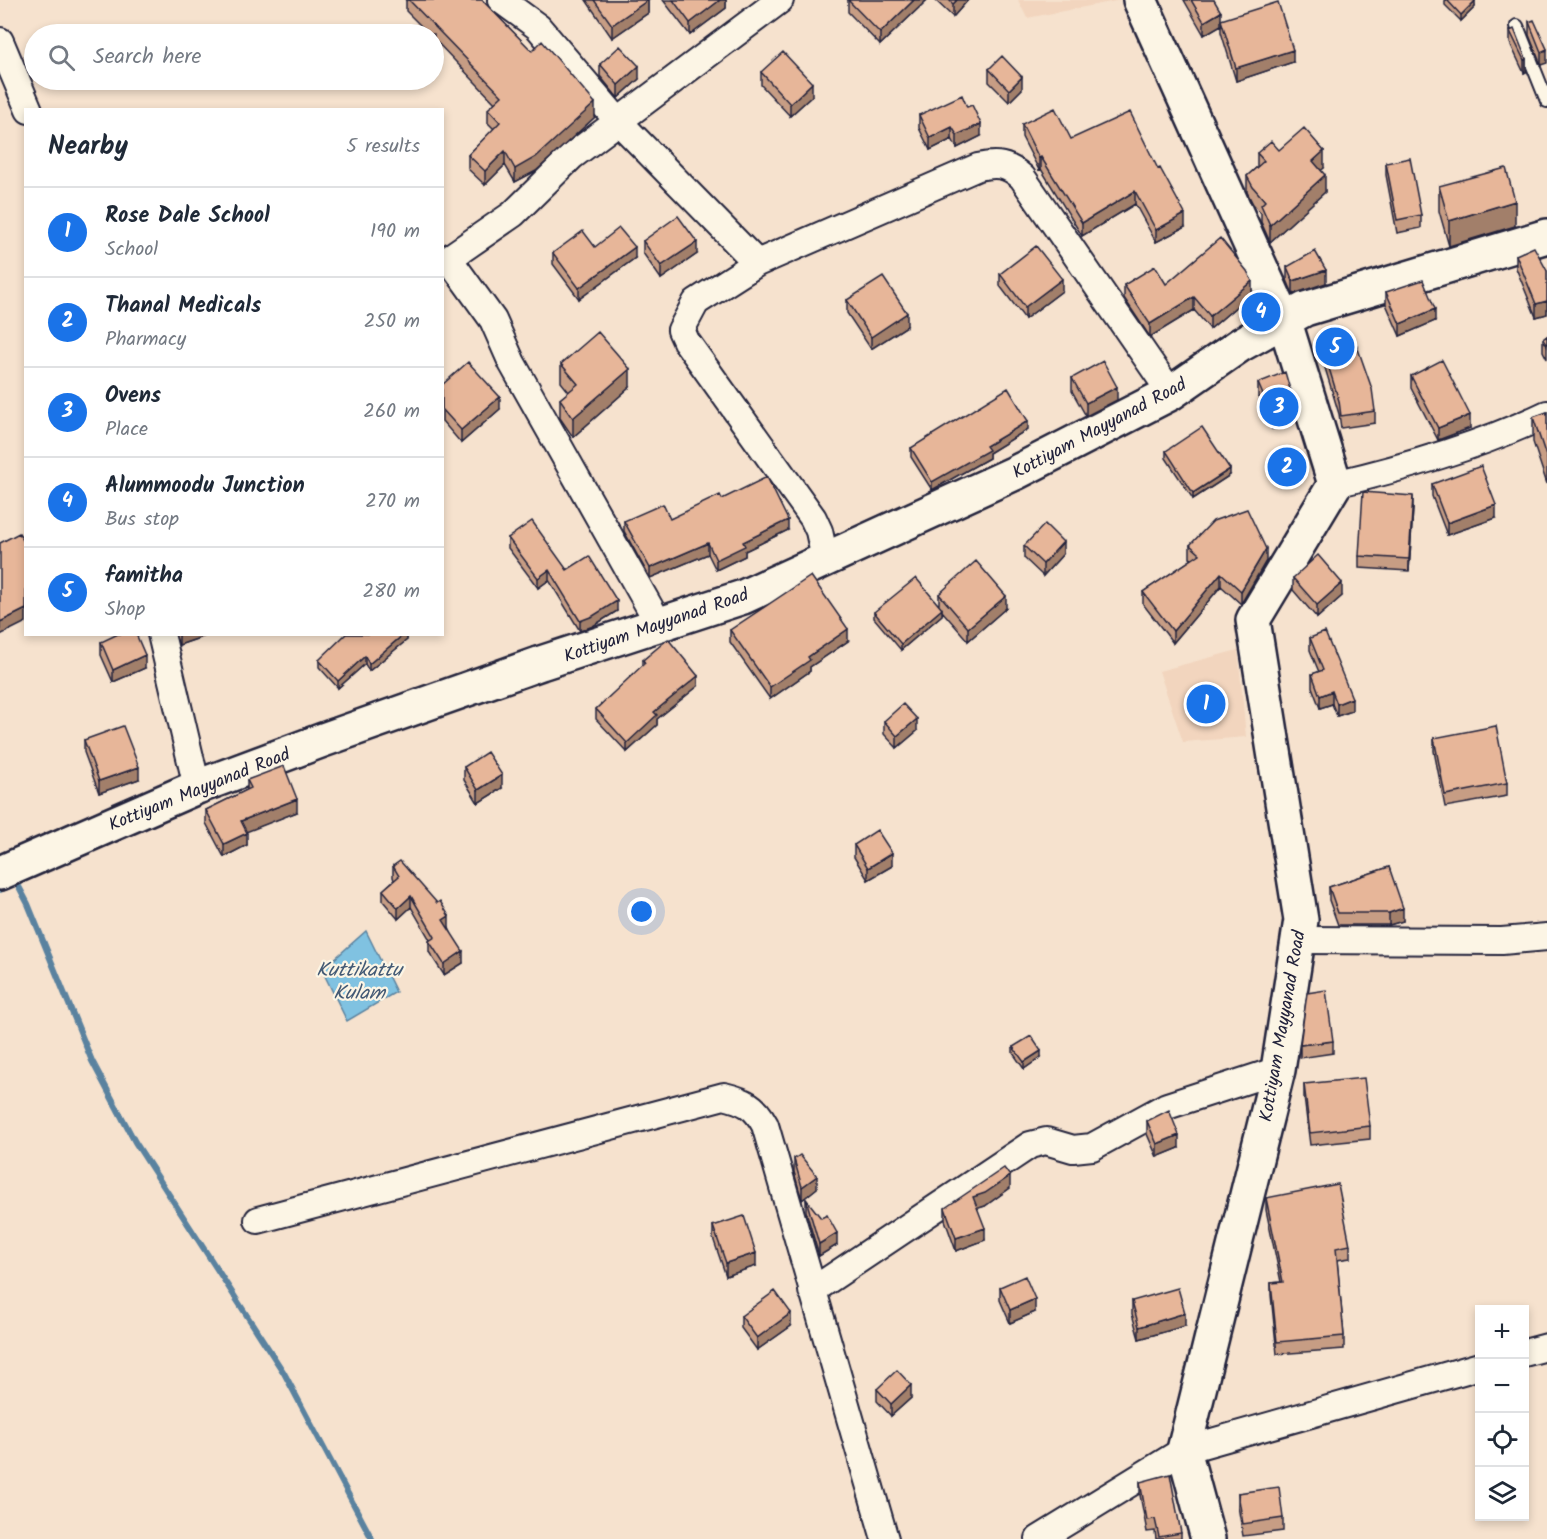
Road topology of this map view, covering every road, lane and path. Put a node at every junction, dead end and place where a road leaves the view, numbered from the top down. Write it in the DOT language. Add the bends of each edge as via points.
graph roads {
  1 [pos="501,0"];
  2 [pos="780,0"];
  3 [pos="1140,0"];
  4 [pos="1516,26"];
  5 [pos="0,41"];
  6 [pos="1547,101"];
  7 [pos="28,108"];
  8 [pos="618,121"];
  9 [pos="1547,236"];
  10 [pos="446,261"];
  11 [pos="757,263"];
  12 [pos="1284,319"];
  13 [pos="1171,393"];
  14 [pos="1547,414"];
  15 [pos="1335,484"];
  16 [pos="825,560"];
  17 [pos="659,624"];
  18 [pos="160,636"];
  19 [pos="197,787"];
  20 [pos="0,873"];
  21 [pos="1547,937"];
  22 [pos="1298,940"];
  23 [pos="1278,1070"];
  24 [pos="258,1220"];
  25 [pos="812,1291"];
  26 [pos="1547,1347"];
  27 [pos="1529,1352"];
  28 [pos="1475,1367"];
  29 [pos="1184,1450"];
  30 [pos="885,1539"];
  31 [pos="1039,1539"];
  32 [pos="1208,1539"];
  1 -- 8 [label="street" via="551,40"];
  2 -- 8 [label="street"];
  3 -- 12 [label="street"];
  4 -- 6 [label="lane"];
  5 -- 7 [label="street"];
  8 -- 10 [label="street" via="572,156 513,214"];
  8 -- 11 [label="street"];
  9 -- 12 [label="street, Kottiyam Mayyanad Road" via="1305,309"];
  10 -- 17 [label="street" via="493,320 512,363"];
  11 -- 13 [label="street" via="978,167 996,163 1011,167 1022,177"];
  11 -- 16 [label="street" via="696,302 681,330 813,518"];
  12 -- 13 [label="street, Kottiyam Mayyanad Road"];
  12 -- 15 [label="street"];
  13 -- 16 [label="street, Kottiyam Mayyanad Road" via="1015,473"];
  14 -- 15 [label="street" via="1399,469"];
  15 -- 22 [label="street, Kottiyam Mayyanad Road" via="1253,620 1301,920"];
  16 -- 17 [label="street, Kottiyam Mayyanad Road" via="743,597"];
  17 -- 19 [label="street, Kottiyam Mayyanad Road"];
  18 -- 19 [label="street"];
  19 -- 20 [label="street, Kottiyam Mayyanad Road"];
  21 -- 22 [label="street" via="1502,941"];
  22 -- 23 [label="street, Kottiyam Mayyanad Road"];
  23 -- 25 [label="street" via="1167,1106 1092,1147 1073,1149 1046,1142 1030,1145"];
  23 -- 29 [label="street, Kottiyam Mayyanad Road"];
  24 -- 25 [label="street" via="724,1096 743,1100 756,1109 765,1125"];
  25 -- 30 [label="street"];
  26 -- 27 [label="street"];
  28 -- 29 [label="street"];
  29 -- 31 [label="street"];
  29 -- 32 [label="street, Kottiyam Mayyanad Road"];
}
